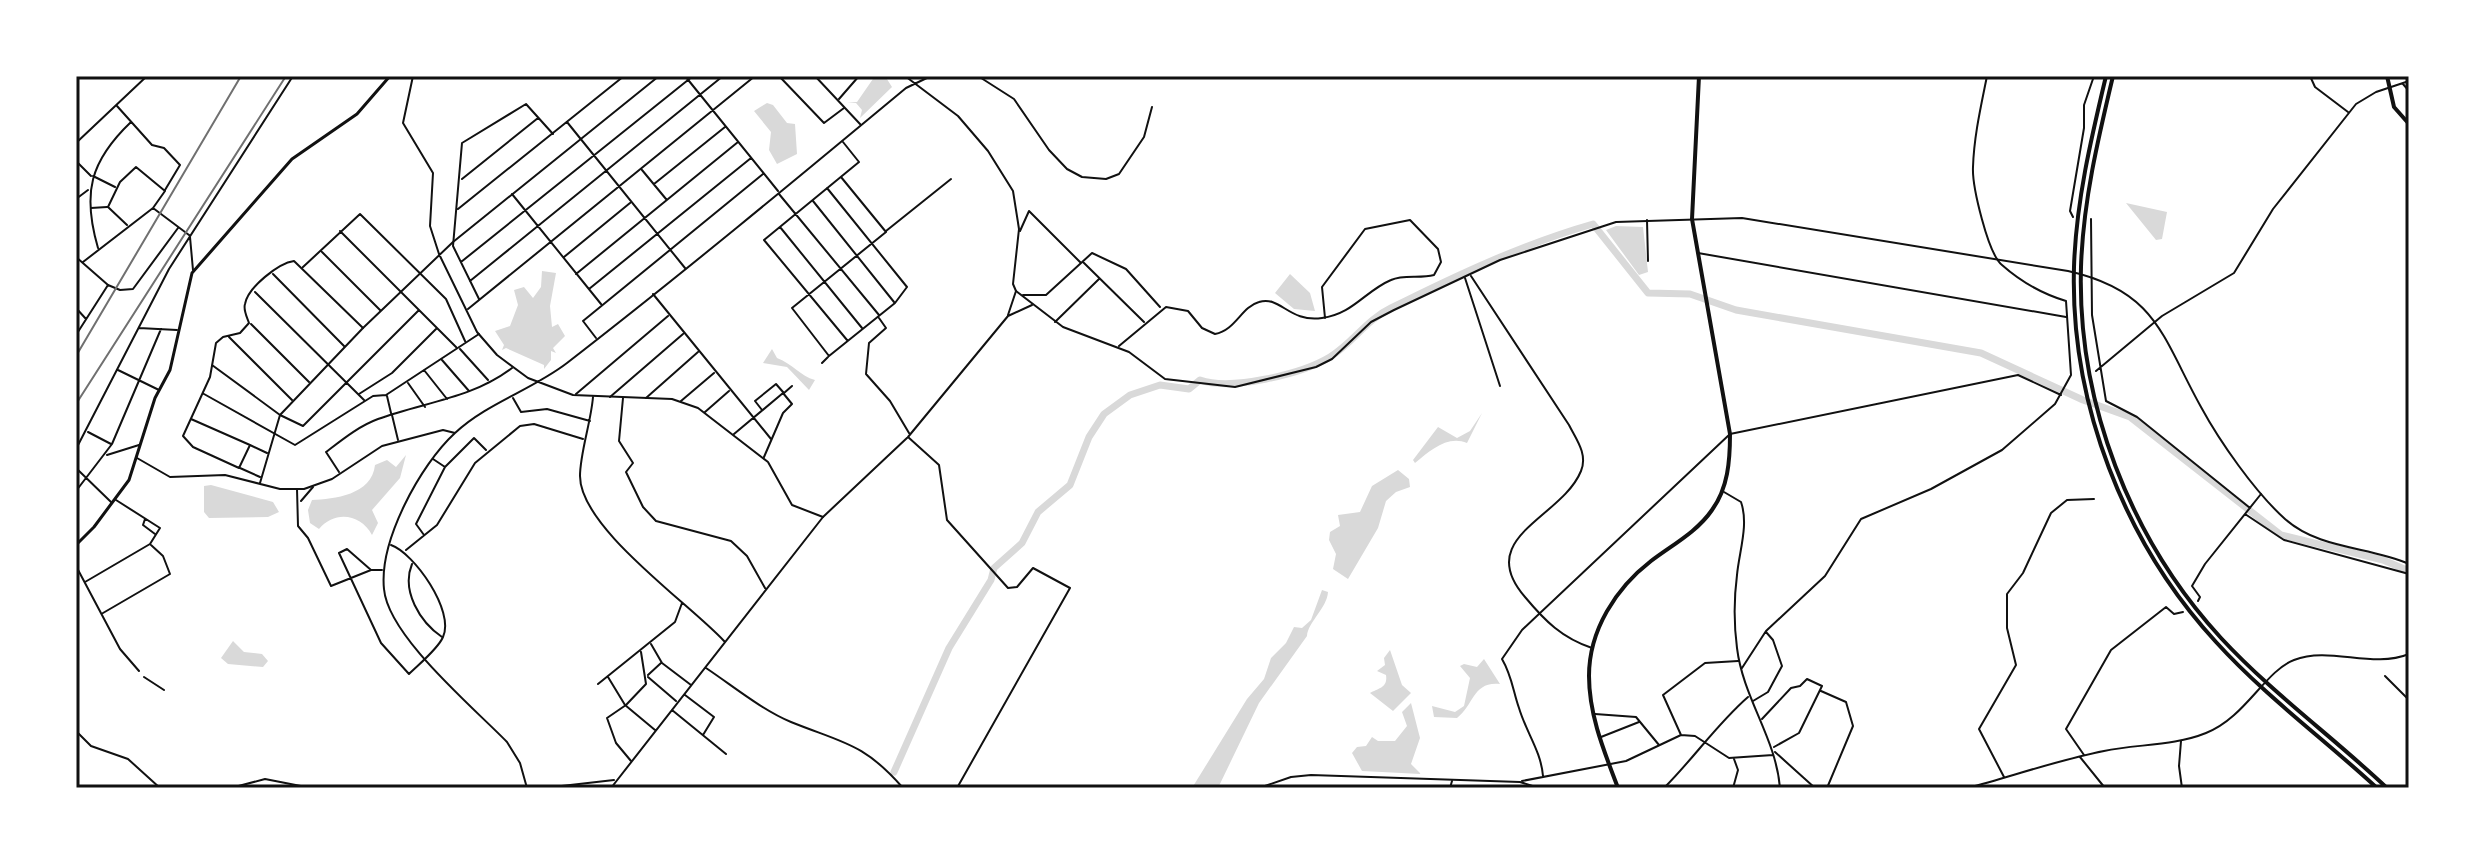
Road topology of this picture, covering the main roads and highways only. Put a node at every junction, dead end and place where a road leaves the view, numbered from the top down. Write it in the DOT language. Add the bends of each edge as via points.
graph roads {
  1 [pos="390,76"];
  2 [pos="1699,76"];
  3 [pos="2106,76"];
  4 [pos="2113,76"];
  5 [pos="2387,76"];
  6 [pos="2409,124"];
  7 [pos="76,545"];
  8 [pos="1618,788"];
  9 [pos="2377,788"];
  10 [pos="2387,788"];
  1 -- 7 [label="main road" via="357,114 292,159 192,273 170,370 129,480"];
  2 -- 8 [label="main road" via="1692,219 1730,434 1729,464 1722,492 1700,524 1624,586 1592,648 1593,715"];
  3 -- 9 [label="main road" via="2085,167 2075,257 2076,319 2092,413 2126,509 2186,607 2245,673"];
  4 -- 10 [label="main road" via="2092,167 2082,245 2083,316 2093,392 2123,484 2142,526 2191,602 2257,674"];
  5 -- 6 [label="main road" via="2394,107"];
}
